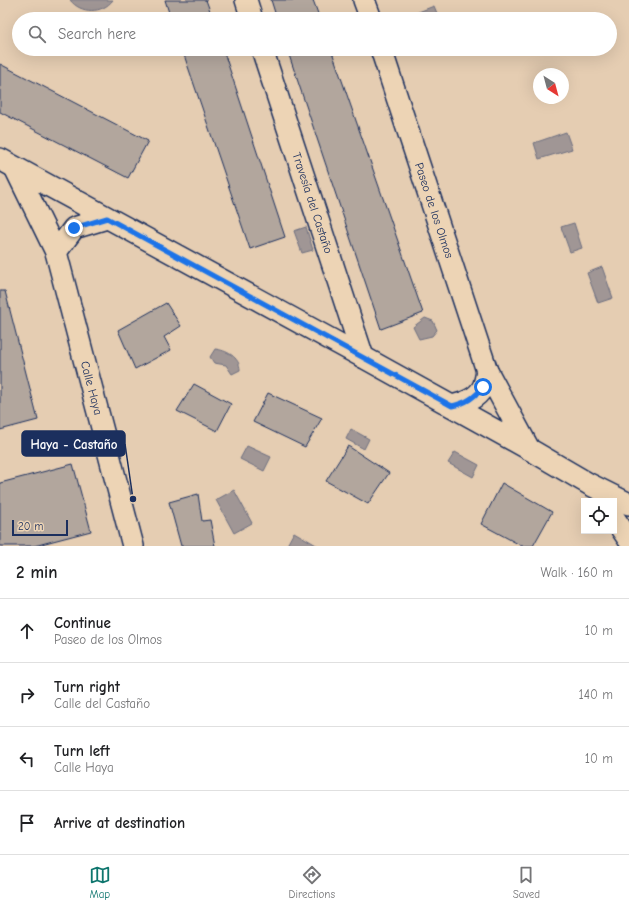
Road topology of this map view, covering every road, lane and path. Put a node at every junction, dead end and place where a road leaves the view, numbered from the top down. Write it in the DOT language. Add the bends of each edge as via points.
graph roads {
  1 [pos="246,0"];
  2 [pos="364,0"];
  3 [pos="250,12"];
  4 [pos="368,12"];
  5 [pos="264,56"];
  6 [pos="383,56"];
  7 [pos="8,164"];
  8 [pos="107,218"];
  9 [pos="56,252"];
  10 [pos="363,357"];
  11 [pos="487,371"];
  12 [pos="452,406"];
  13 [pos="529,449"];
  14 [pos="589,484"];
  15 [pos="600,498"];
  16 [pos="629,504"];
  17 [pos="617,522"];
  18 [pos="629,540"];
  19 [pos="133,546"];
  1 -- 3 [label="street"];
  2 -- 4 [label="street"];
  5 -- 10 [label="street, Travesía del Castaño"];
  6 -- 11 [label="street, Paseo de los Olmos"];
  7 -- 8 [label="street"];
  7 -- 9 [label="street, Calle Haya"];
  8 -- 9 [label="street" via="74,228"];
  8 -- 10 [label="street"];
  9 -- 19 [label="street, Calle Haya"];
  10 -- 12 [label="street"];
  11 -- 12 [label="street" via="483,387 475,396 465,403"];
  11 -- 13 [label="street, Paseo de los Olmos"];
  12 -- 13 [label="street"];
  13 -- 14 [label="street"];
  14 -- 15 [label="street"];
  14 -- 16 [label="street"];
  17 -- 18 [label="street"];
}
